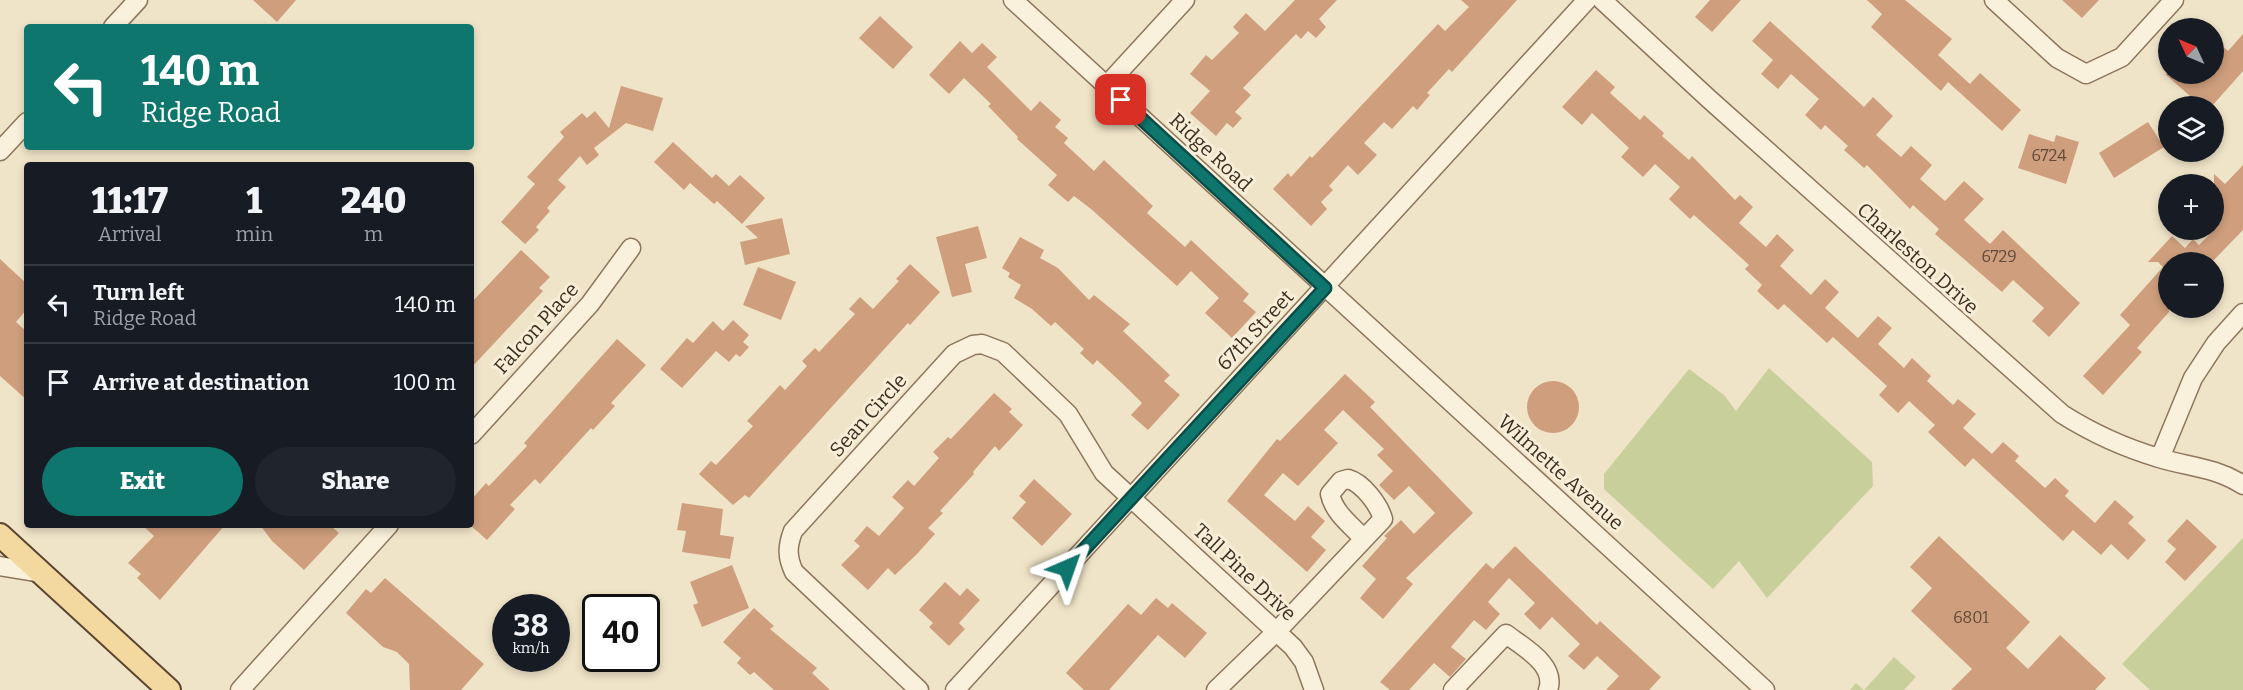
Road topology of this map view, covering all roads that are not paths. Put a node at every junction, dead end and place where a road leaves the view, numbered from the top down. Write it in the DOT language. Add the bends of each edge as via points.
graph roads {
  1 [pos="138,0"];
  2 [pos="1013,0"];
  3 [pos="1185,0"];
  4 [pos="1587,0"];
  5 [pos="1602,0"];
  6 [pos="1994,0"];
  7 [pos="2174,0"];
  8 [pos="116,24"];
  9 [pos="1106,86"];
  10 [pos="24,125"];
  11 [pos="0,151"];
  12 [pos="631,248"];
  13 [pos="1325,288"];
  14 [pos="2243,313"];
  15 [pos="474,432"];
  16 [pos="2160,458"];
  17 [pos="2243,485"];
  18 [pos="1131,498"];
  19 [pos="386,528"];
  20 [pos="0,535"];
  21 [pos="1364,539"];
  22 [pos="0,566"];
  23 [pos="41,573"];
  24 [pos="1277,631"];
  25 [pos="1461,687"];
  26 [pos="169,690"];
  27 [pos="240,690"];
  28 [pos="919,690"];
  29 [pos="955,690"];
  30 [pos="1216,690"];
  31 [pos="1314,690"];
  32 [pos="1548,690"];
  33 [pos="1765,690"];
  1 -- 8 [label="street"];
  2 -- 9 [label="street, Ridge Road"];
  3 -- 9 [label="street"];
  4 -- 13 [label="street, 67th Street"];
  5 -- 16 [label="street, Charleston Drive" via="2041,398 2081,426"];
  6 -- 7 [label="street" via="2057,58 2086,74 2122,57"];
  9 -- 13 [label="street, Ridge Road"];
  10 -- 11 [label="street"];
  12 -- 15 [label="street, Falcon Place" via="590,304"];
  13 -- 18 [label="street, 67th Street"];
  13 -- 33 [label="street, Wilmette Avenue"];
  14 -- 16 [label="street" via="2216,343 2193,378"];
  16 -- 17 [label="street, Charleston Drive" via="2193,464"];
  18 -- 24 [label="street, Tall Pine Drive"];
  18 -- 28 [label="street, Sean Circle" via="1104,473 1068,414 1003,352 982,344 954,354 793,531 788,544 787,555 794,572"];
  18 -- 29 [label="street, 67th Street"];
  19 -- 27 [label="street"];
  20 -- 23 [label="main road"];
  21 -- 24 [label="street"];
  22 -- 23 [label="street"];
  23 -- 26 [label="main road"];
  24 -- 30 [label="street"];
  24 -- 31 [label="street, Tall Pine Drive" via="1304,662"];
  25 -- 32 [label="street" via="1506,634 1538,658 1550,678"];
}
